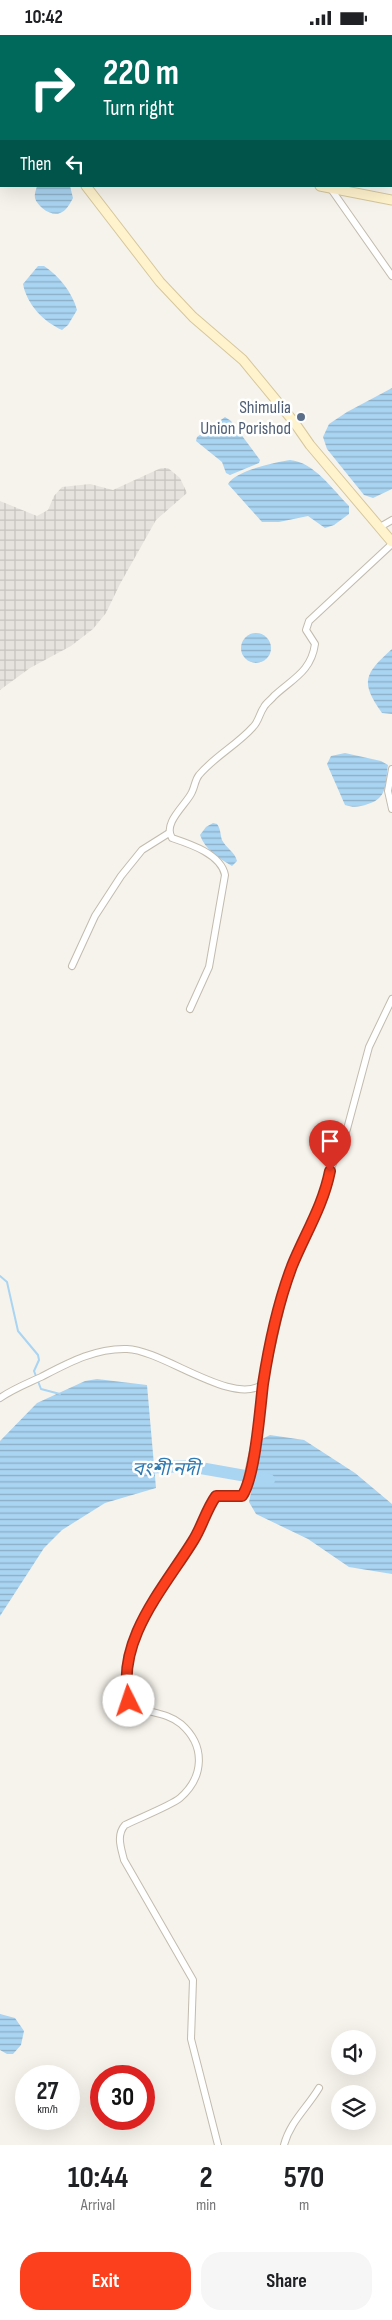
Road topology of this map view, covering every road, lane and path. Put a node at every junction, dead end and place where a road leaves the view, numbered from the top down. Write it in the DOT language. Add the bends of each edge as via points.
graph roads {
  1 [pos="87,187"];
  2 [pos="324,187"];
  3 [pos="331,189"];
  4 [pos="392,200"];
  5 [pos="392,276"];
  6 [pos="392,520"];
  7 [pos="380,527"];
  8 [pos="392,543"];
  9 [pos="392,769"];
  10 [pos="392,809"];
  11 [pos="169,833"];
  12 [pos="72,966"];
  13 [pos="392,999"];
  14 [pos="190,1009"];
  15 [pos="263,1384"];
  16 [pos="0,1398"];
  17 [pos="319,2088"];
  18 [pos="218,2145"];
  19 [pos="284,2145"];
  1 -- 7 [label="street" via="160,282 193,317 243,360"];
  2 -- 3 [label="street"];
  3 -- 4 [label="street"];
  3 -- 5 [label="street"];
  6 -- 7 [label="street"];
  7 -- 8 [label="street"];
  8 -- 11 [label="street" via="309,621 306,630 315,644 306,667 263,708 260,720 198,776 192,794 181,807"];
  9 -- 10 [label="street" via="388,791"];
  11 -- 12 [label="street" via="142,850 121,876 95,916"];
  11 -- 14 [label="street" via="172,838 204,851 224,867 225,875 209,967"];
  13 -- 15 [label="street" via="369,1047 326,1193 292,1266"];
  15 -- 16 [label="street" via="253,1390 238,1389 143,1351 126,1349 91,1353"];
  15 -- 18 [label="street" via="249,1479 242,1496 216,1496 195,1538 162,1587 133,1641 126,1690 132,1705 168,1716 181,1724 200,1754 199,1767 188,1790 179,1799 125,1825 120,1831 120,1842 124,1860 193,1981 192,2039"];
  17 -- 19 [label="street" via="291,2125"];
}
